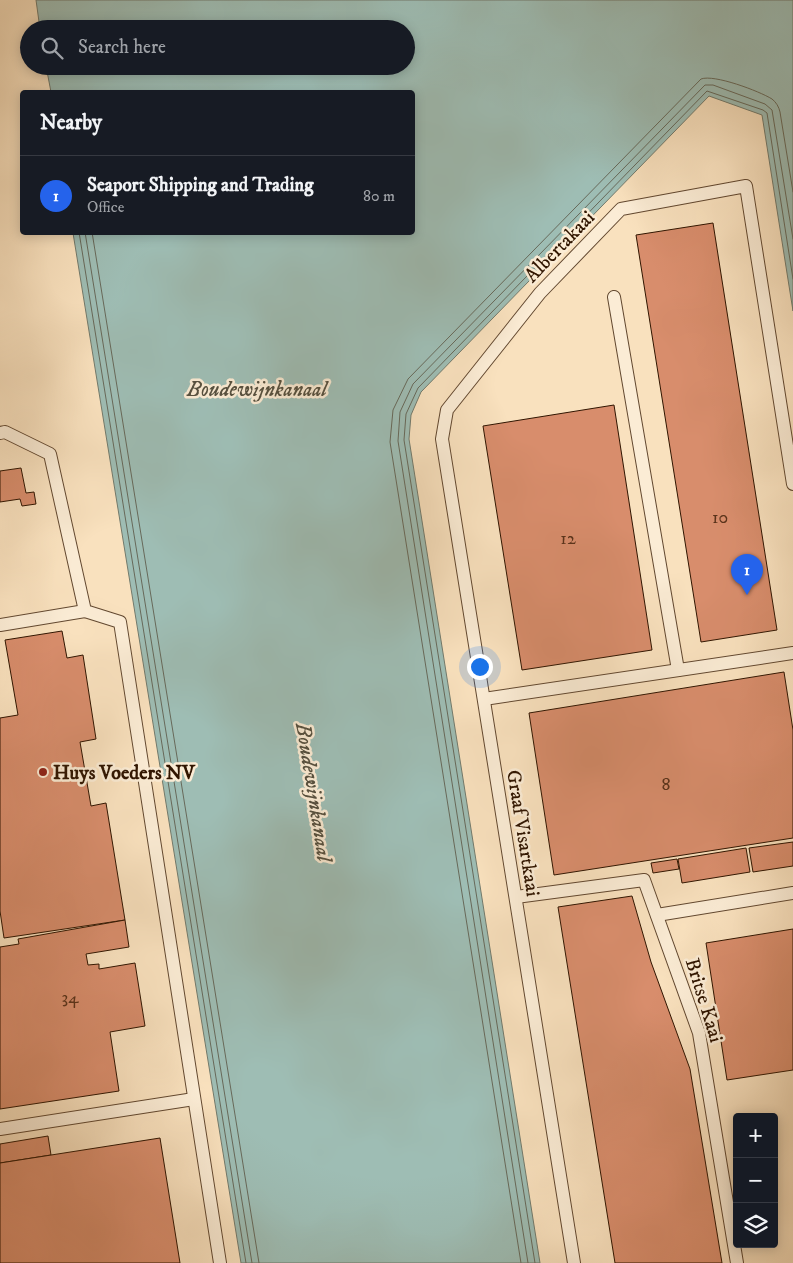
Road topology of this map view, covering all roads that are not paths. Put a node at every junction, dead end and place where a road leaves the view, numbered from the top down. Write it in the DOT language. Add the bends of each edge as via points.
graph roads {
  1 [pos="614,297"];
  2 [pos="447,410"];
  3 [pos="0,433"];
  4 [pos="793,484"];
  5 [pos="85,611"];
  6 [pos="0,625"];
  7 [pos="793,653"];
  8 [pos="678,670"];
  9 [pos="484,699"];
  10 [pos="793,893"];
  11 [pos="516,897"];
  12 [pos="657,915"];
  13 [pos="194,1099"];
  14 [pos="0,1129"];
  15 [pos="220,1263"];
  16 [pos="574,1263"];
  17 [pos="737,1263"];
  1 -- 8 [label="lane"];
  2 -- 4 [label="lane, Albertakaai" via="540,293 621,208 746,186"];
  2 -- 9 [label="lane, Graaf Visartkaai" via="442,439"];
  3 -- 5 [label="lane" via="5,432 50,454"];
  5 -- 6 [label="lane"];
  5 -- 13 [label="lane" via="120,622"];
  7 -- 8 [label="lane"];
  8 -- 9 [label="lane"];
  9 -- 11 [label="lane, Graaf Visartkaai"];
  10 -- 12 [label="lane"];
  11 -- 12 [label="lane, Britse Kaai" via="644,880"];
  11 -- 16 [label="lane, Graaf Visartkaai"];
  12 -- 17 [label="lane, Britse Kaai" via="699,1033"];
  13 -- 14 [label="lane"];
  13 -- 15 [label="lane"];
}
